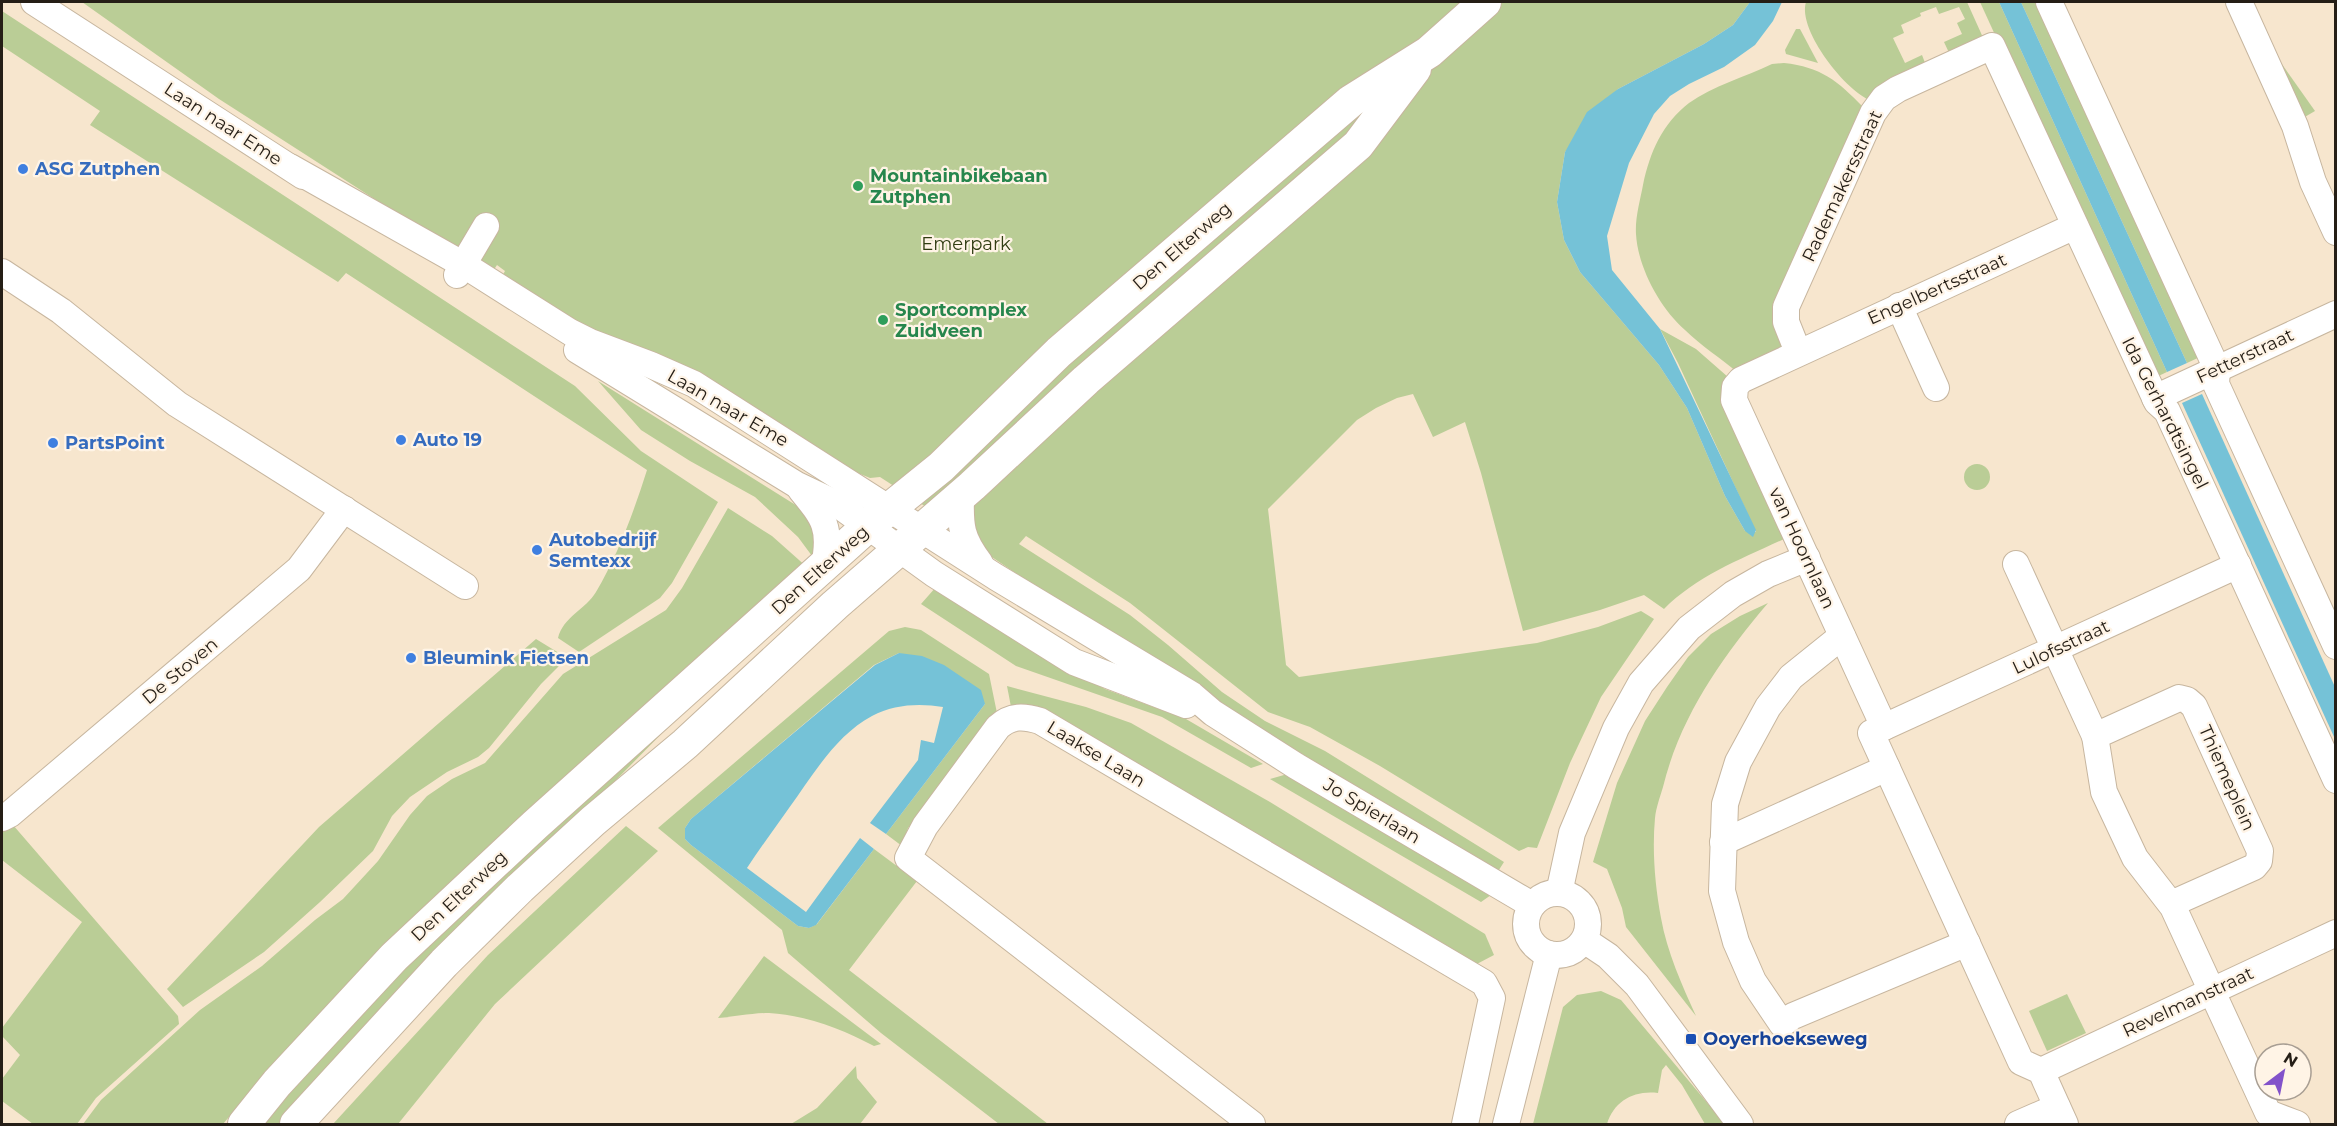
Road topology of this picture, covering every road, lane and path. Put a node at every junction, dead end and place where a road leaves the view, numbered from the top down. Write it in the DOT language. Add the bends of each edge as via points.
graph roads {
  1 [pos="34,2"];
  2 [pos="59,2"];
  3 [pos="1485,2"];
  4 [pos="2049,2"];
  5 [pos="2239,2"];
  6 [pos="1992,46"];
  7 [pos="1429,52"];
  8 [pos="156,81"];
  9 [pos="486,226"];
  10 [pos="2075,226"];
  11 [pos="2336,232"];
  12 [pos="460,270"];
  13 [pos="2,272"];
  14 [pos="1899,306"];
  15 [pos="2336,314"];
  16 [pos="1798,352"];
  17 [pos="2208,373"];
  18 [pos="1936,388"];
  19 [pos="2163,394"];
  20 [pos="797,485"];
  21 [pos="961,496"];
  22 [pos="344,509"];
  23 [pos="878,517"];
  24 [pos="911,539"];
  25 [pos="1807,558"];
  26 [pos="2016,564"];
  27 [pos="824,566"];
  28 [pos="2238,566"];
  29 [pos="985,570"];
  30 [pos="465,586"];
  31 [pos="1842,636"];
  32 [pos="2336,646"];
  33 [pos="2056,650"];
  34 [pos="1213,713"];
  35 [pos="1884,727"];
  36 [pos="2095,736"];
  37 [pos="1887,768"];
  38 [pos="2336,780"];
  39 [pos="2,818"];
  40 [pos="1724,842"];
  41 [pos="1559,893"];
  42 [pos="2171,904"];
  43 [pos="1532,905"];
  44 [pos="2336,933"];
  45 [pos="1584,940"];
  46 [pos="1967,943"];
  47 [pos="1549,954"];
  48 [pos="2211,990"];
  49 [pos="2041,1071"];
  50 [pos="277,1083"];
  51 [pos="2061,1116"];
  52 [pos="2266,1119"];
  53 [pos="236,1125"];
  54 [pos="244,1125"];
  55 [pos="296,1125"];
  56 [pos="1252,1125"];
  57 [pos="1465,1125"];
  58 [pos="1506,1125"];
  59 [pos="1740,1125"];
  60 [pos="2018,1125"];
  61 [pos="2297,1125"];
  1 -- 8 [label="street, Laan naar Eme"];
  2 -- 8 [label="street, Laan naar Eme"];
  3 -- 7 [label="main road, Den Elterweg"];
  4 -- 17 [label="street"];
  5 -- 11 [label="street" via="2295,126 2313,182"];
  6 -- 10 [label="street, Ida Gerhardtsingel"];
  6 -- 16 [label="street, Rademakersstraat" via="1898,89 1884,98 1873,113 1786,307 1786,322"];
  7 -- 21 [label="main road, Den Elterweg" via="1358,145 1086,380"];
  7 -- 23 [label="main road, Den Elterweg" via="1351,101 1059,352 941,466"];
  8 -- 12 [label="street, Laan naar Eme"];
  9 -- 12 [label="street"];
  10 -- 14 [label="street, Engelbertsstraat"];
  10 -- 19 [label="street, Ida Gerhardtsingel"];
  12 -- 20 [label="street, Laan naar Eme"];
  12 -- 23 [label="street, Laan naar Eme" via="590,342 694,384"];
  13 -- 22 [label="street" via="61,311 177,404"];
  14 -- 16 [label="street, Engelbertsstraat"];
  14 -- 18 [label="street"];
  15 -- 17 [label="street, Fetterstraat"];
  16 -- 25 [label="street, van Hoornlaan" via="1741,380 1735,387 1734,400"];
  17 -- 19 [label="street, Fetterstraat"];
  17 -- 32 [label="street"];
  19 -- 28 [label="street, Ida Gerhardtsingel"];
  20 -- 23 [label="street, Laan naar Eme"];
  20 -- 27 [label="street, Laan naar Eme" via="821,514 827,530"];
  21 -- 24 [label="main road, Den Elterweg"];
  21 -- 29 [label="street, Jo Spierlaan" via="960,526 967,546"];
  22 -- 30 [label="street"];
  22 -- 39 [label="street, De Stoven" via="300,569"];
  23 -- 24 [label="street, Laan naar Eme"];
  23 -- 27 [label="main road, Den Elterweg"];
  24 -- 29 [label="street, Jo Spierlaan"];
  24 -- 34 [label="street, Jo Spierlaan" via="934,574 1074,662"];
  24 -- 55 [label="main road, Den Elterweg" via="520,888"];
  25 -- 31 [label="street, van Hoornlaan"];
  25 -- 41 [label="street" via="1733,594 1689,628 1641,683 1616,728 1572,833"];
  26 -- 33 [label="street"];
  27 -- 50 [label="main road, Den Elterweg" via="394,957"];
  28 -- 33 [label="street, Lulofsstraat"];
  28 -- 38 [label="street, Ida Gerhardtsingel"];
  29 -- 34 [label="street, Jo Spierlaan" via="1192,695"];
  31 -- 35 [label="street, van Hoornlaan"];
  31 -- 40 [label="street" via="1791,677 1768,707 1738,762 1725,804"];
  33 -- 35 [label="street, Lulofsstraat"];
  33 -- 36 [label="street"];
  34 -- 43 [label="street, Jo Spierlaan"];
  35 -- 37 [label="street" via="1871,733"];
  36 -- 42 [label="street" via="2104,792 2135,858"];
  36 -- 42 [label="street, Thiemeplein" via="2179,698 2187,700 2194,706 2260,851 2254,867"];
  37 -- 40 [label="street"];
  37 -- 46 [label="street"];
  40 -- 46 [label="street" via="1722,891 1736,942 1753,981 1782,1024"];
  41 -- 43 [label="street" via="1540,898"];
  41 -- 45 [label="street" via="1581,904 1587,915"];
  42 -- 48 [label="street"];
  43 -- 47 [label="street" via="1527,916 1528,934 1538,949"];
  44 -- 48 [label="street, Revelmanstraat"];
  45 -- 47 [label="street" via="1569,953"];
  45 -- 59 [label="street" via="1608,956 1638,985"];
  46 -- 49 [label="street" via="2021,1062"];
  47 -- 58 [label="street"];
  48 -- 49 [label="street, Revelmanstraat"];
  48 -- 52 [label="street"];
  49 -- 51 [label="street"];
  50 -- 53 [label="main road"];
  50 -- 54 [label="main road, Den Elterweg"];
  51 -- 60 [label="street"];
  52 -- 61 [label="street"];
  56 -- 57 [label="street, Laakse Laan" via="908,858 925,826 1007,718 1041,721 1484,983 1492,998 1490,1014"];
}
